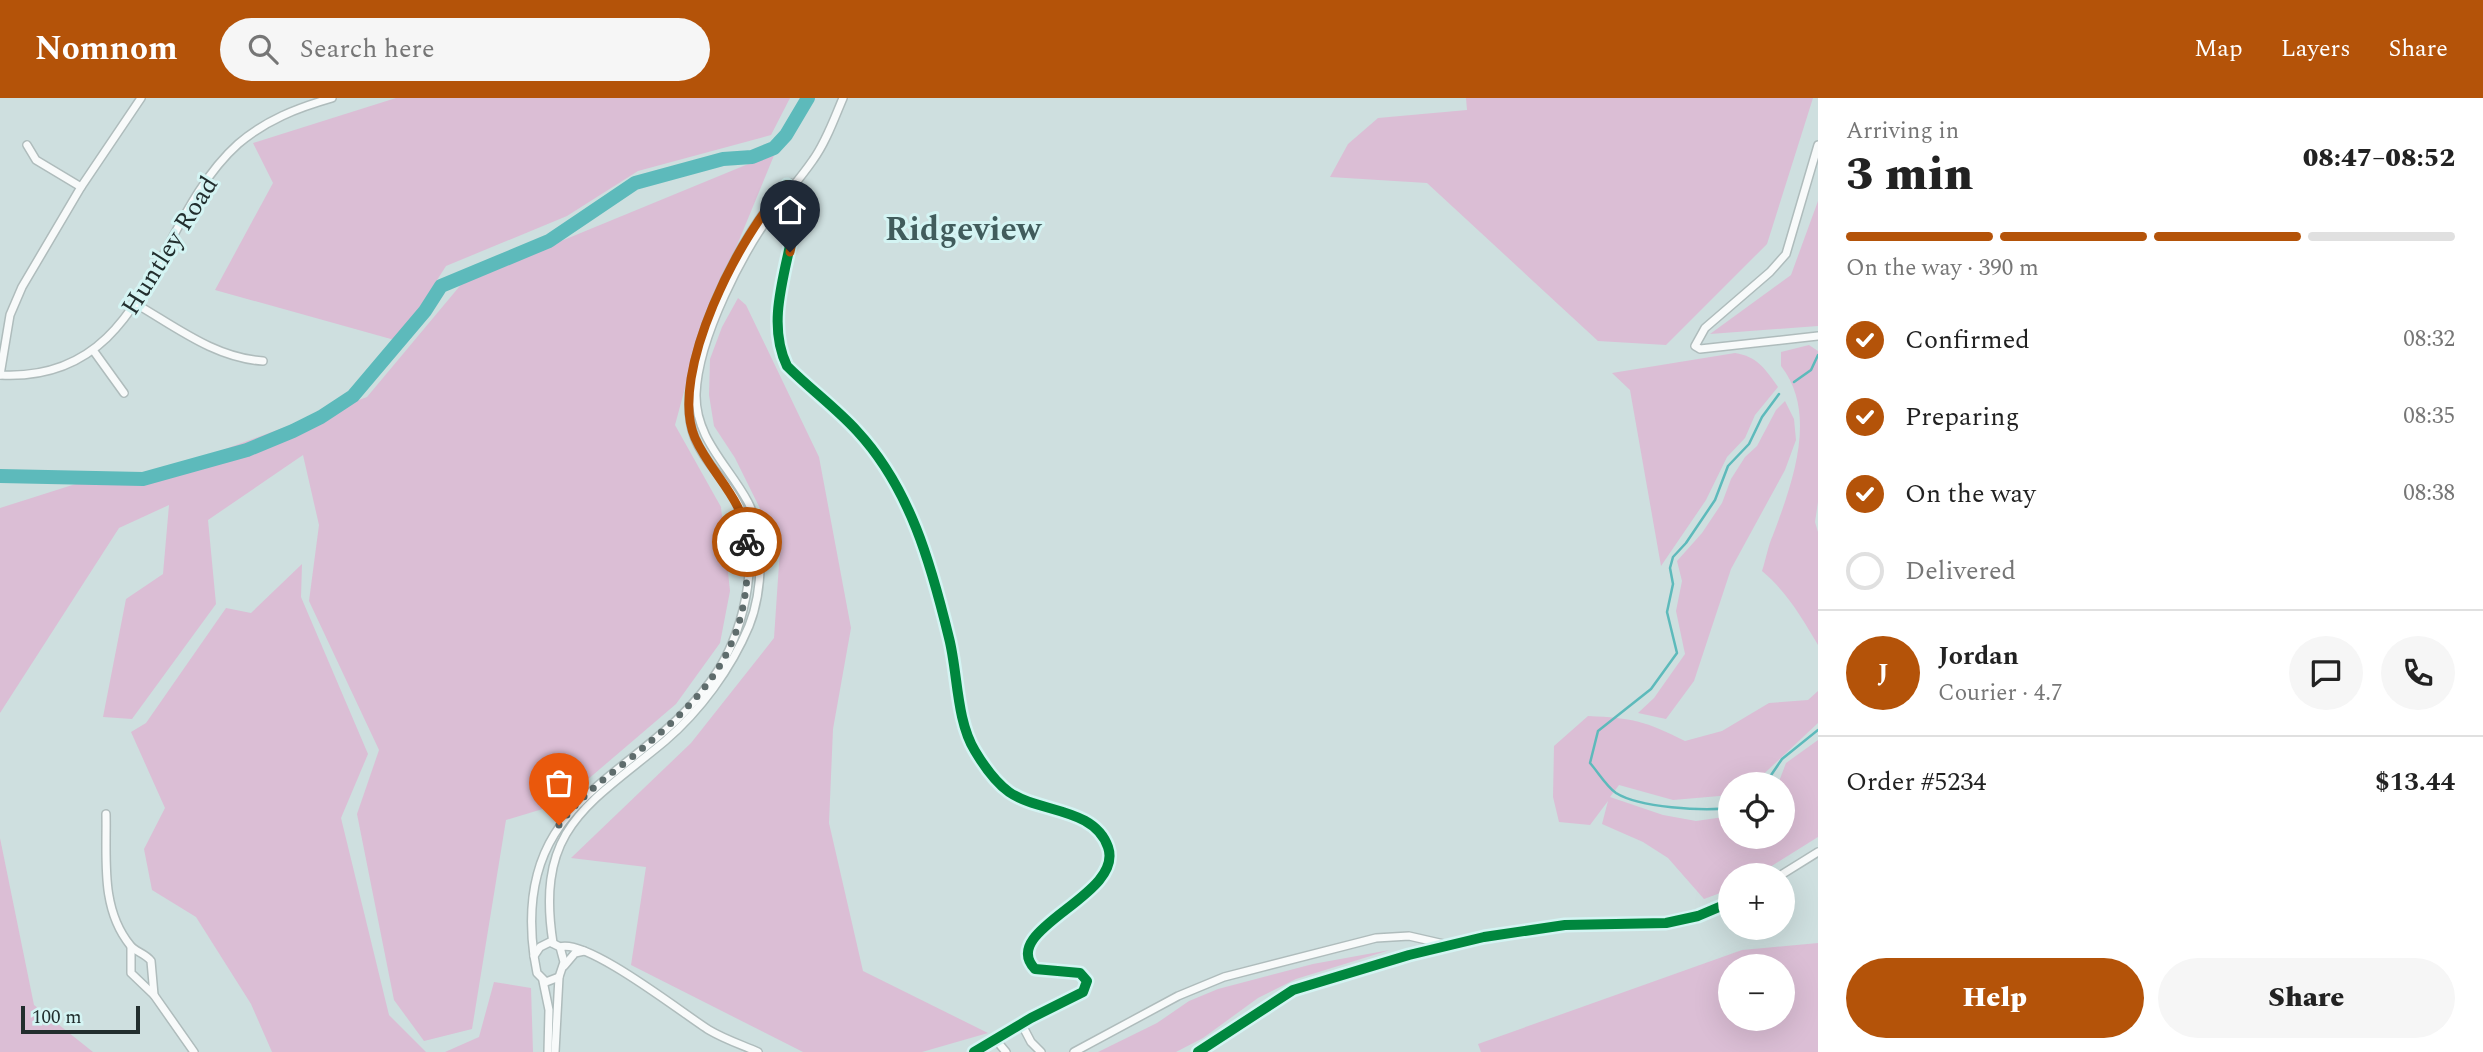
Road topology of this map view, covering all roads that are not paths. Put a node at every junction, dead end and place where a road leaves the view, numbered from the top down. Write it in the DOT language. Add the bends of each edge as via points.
graph roads {
  1 [pos="141,98"];
  2 [pos="332,98"];
  3 [pos="843,98"];
  4 [pos="27,145"];
  5 [pos="1818,145"];
  6 [pos="81,187"];
  7 [pos="789,187"];
  8 [pos="136,304"];
  9 [pos="1818,337"];
  10 [pos="93,349"];
  11 [pos="262,361"];
  12 [pos="0,375"];
  13 [pos="124,393"];
  14 [pos="628,765"];
  15 [pos="106,814"];
  16 [pos="1818,852"];
  17 [pos="1795,866"];
  18 [pos="1718,908"];
  19 [pos="1448,944"];
  20 [pos="557,945"];
  21 [pos="131,947"];
  22 [pos="585,951"];
  23 [pos="534,956"];
  24 [pos="561,974"];
  25 [pos="543,981"];
  26 [pos="154,995"];
  27 [pos="1021,1023"];
  28 [pos="996,1040"];
  29 [pos="194,1052"];
  30 [pos="548,1052"];
  31 [pos="555,1052"];
  32 [pos="758,1052"];
  33 [pos="974,1052"];
  34 [pos="1006,1052"];
  35 [pos="1041,1052"];
  36 [pos="1074,1052"];
  37 [pos="1198,1052"];
  1 -- 6 [label="street"];
  2 -- 8 [label="street, Huntley Road" via="275,118 228,154 204,186"];
  3 -- 7 [label="street" via="820,149"];
  4 -- 6 [label="street" via="36,160"];
  5 -- 9 [label="street" via="1786,254 1714,319 1695,346"];
  6 -- 12 [label="street" via="16,299"];
  7 -- 14 [label="street" via="717,314 700,361 696,393 704,435 753,514 758,552 755,604 736,651 693,714"];
  7 -- 27 [label="street" via="796,198 796,213 777,321 784,359 859,433 914,517 949,638 968,735 983,763 1010,792 1083,820 1100,832 1108,845 1111,859 1104,876 1040,930 1028,949 1035,969 1073,970 1085,976 1087,987"];
  8 -- 10 [label="street, Huntley Road"];
  8 -- 11 [label="street" via="212,348"];
  10 -- 12 [label="street, Huntley Road" via="54,369"];
  10 -- 13 [label="street"];
  14 -- 20 [label="street" via="584,806 560,842 550,897"];
  14 -- 23 [label="street" via="577,802 552,840 536,889 531,929"];
  15 -- 21 [label="street" via="109,905"];
  16 -- 17 [label="street"];
  18 -- 19 [label="street" via="1666,923 1565,925"];
  19 -- 36 [label="street" via="1409,936 1376,938 1236,974 1178,996"];
  19 -- 37 [label="street" via="1293,990"];
  20 -- 22 [label="street"];
  20 -- 23 [label="street" via="544,944"];
  20 -- 24 [label="street"];
  21 -- 26 [label="street" via="131,973"];
  21 -- 26 [label="street" via="151,961"];
  22 -- 24 [label="street" via="571,956"];
  22 -- 32 [label="street" via="712,1031"];
  23 -- 25 [label="street"];
  24 -- 25 [label="street"];
  24 -- 31 [label="street"];
  25 -- 30 [label="street" via="549,1010"];
  26 -- 29 [label="street"];
  27 -- 28 [label="street"];
  27 -- 35 [label="street"];
  28 -- 33 [label="street"];
  28 -- 34 [label="street"];
}
